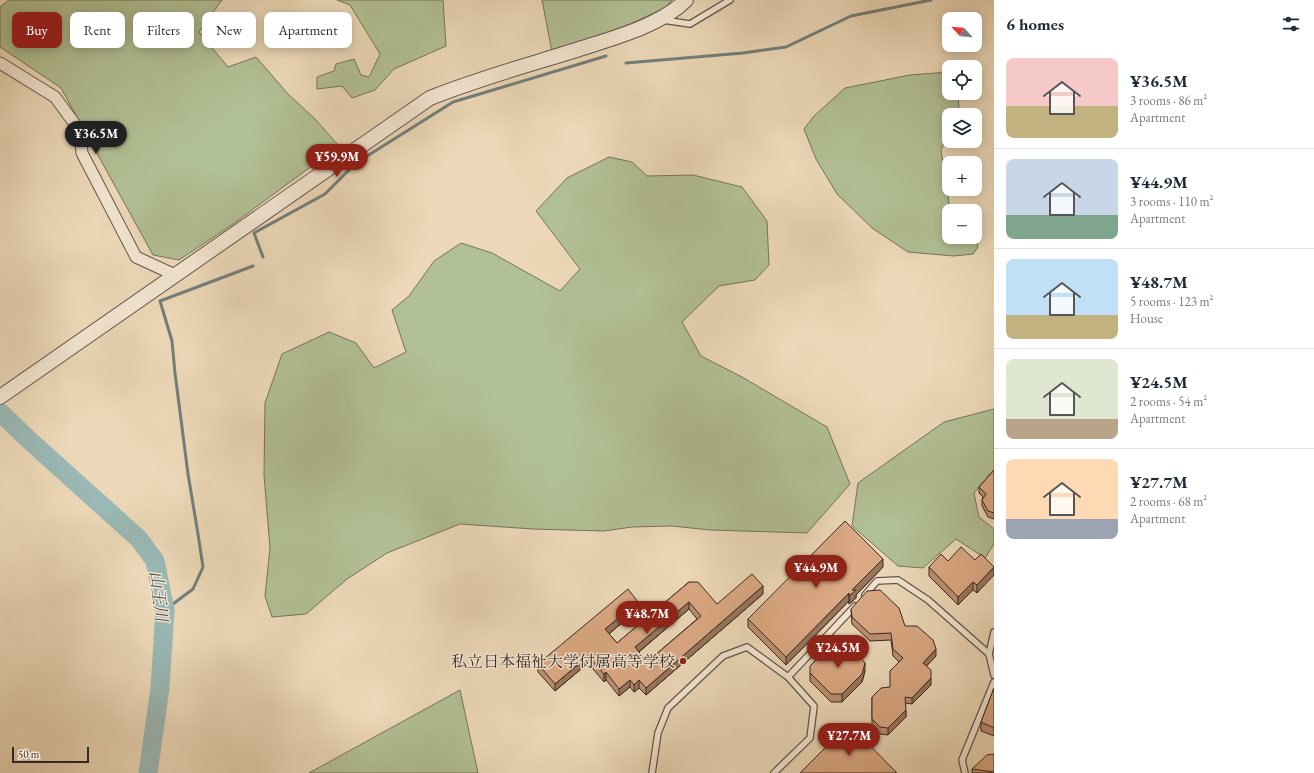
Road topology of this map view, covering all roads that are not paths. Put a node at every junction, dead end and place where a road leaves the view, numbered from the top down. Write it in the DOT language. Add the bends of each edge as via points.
graph roads {
  1 [pos="686,0"];
  2 [pos="730,0"];
  3 [pos="660,20"];
  4 [pos="0,63"];
  5 [pos="175,275"];
  6 [pos="0,397"];
  7 [pos="994,632"];
  8 [pos="989,654"];
  9 [pos="994,675"];
  10 [pos="788,677"];
  11 [pos="994,682"];
  12 [pos="652,773"];
  13 [pos="774,773"];
  14 [pos="965,773"];
  1 -- 3 [label="street"];
  2 -- 3 [label="lane" via="690,24"];
  3 -- 5 [label="street" via="430,98"];
  4 -- 5 [label="street" via="55,98 80,131 82,153 136,257"];
  5 -- 6 [label="street"];
  7 -- 8 [label="lane"];
  8 -- 9 [label="lane"];
  8 -- 10 [label="lane" via="928,600 898,580 877,581"];
  10 -- 12 [label="lane" via="747,647 723,656 668,708 658,733"];
  10 -- 13 [label="lane" via="814,706 810,738"];
  11 -- 14 [label="lane" via="962,760"];
}
